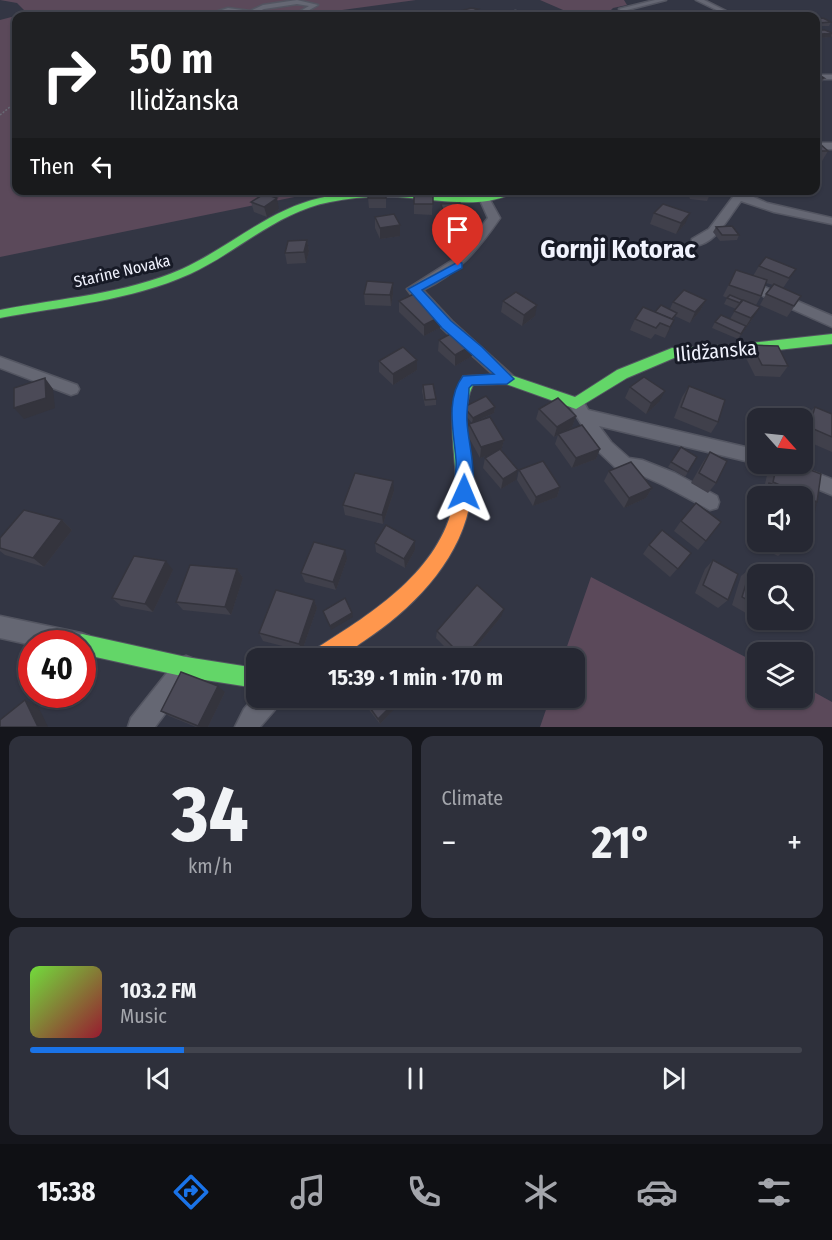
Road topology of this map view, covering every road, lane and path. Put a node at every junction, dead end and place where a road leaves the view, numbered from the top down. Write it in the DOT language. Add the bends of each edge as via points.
graph roads {
  1 [pos="663,0"];
  2 [pos="699,0"];
  3 [pos="220,12"];
  4 [pos="243,12"];
  5 [pos="253,12"];
  6 [pos="302,12"];
  7 [pos="627,12"];
  8 [pos="724,12"];
  9 [pos="12,105"];
  10 [pos="0,115"];
  11 [pos="351,195"];
  12 [pos="406,195"];
  13 [pos="500,195"];
  14 [pos="733,195"];
  15 [pos="741,195"];
  16 [pos="485,200"];
  17 [pos="832,221"];
  18 [pos="696,242"];
  19 [pos="748,284"];
  20 [pos="0,314"];
  21 [pos="832,322"];
  22 [pos="832,339"];
  23 [pos="0,362"];
  24 [pos="507,379"];
  25 [pos="71,389"];
  26 [pos="579,409"];
  27 [pos="747,454"];
  28 [pos="800,474"];
  29 [pos="832,487"];
  30 [pos="710,502"];
  31 [pos="0,627"];
  32 [pos="18,631"];
  33 [pos="96,647"];
  34 [pos="334,648"];
  35 [pos="186,667"];
  36 [pos="246,676"];
  37 [pos="261,708"];
  38 [pos="140,727"];
  39 [pos="247,727"];
  1 -- 7 [label="street" via="622,9"];
  2 -- 8 [label="street"];
  3 -- 4 [label="street"];
  5 -- 6 [label="street" via="297,2 315,5"];
  9 -- 10 [label="path"];
  11 -- 20 [label="street, Starine Novaka" via="306,204 184,272 145,285"];
  12 -- 16 [label="street, Starine Novaka" via="444,201"];
  13 -- 16 [label="street, Starine Novaka"];
  14 -- 18 [label="street" via="712,231"];
  15 -- 17 [label="street"];
  16 -- 24 [label="street" via="494,218 476,244 458,266 414,289"];
  19 -- 21 [label="street"];
  22 -- 26 [label="street, Ilidžanska" via="672,354 622,374"];
  23 -- 25 [label="street"];
  24 -- 26 [label="street"];
  24 -- 34 [label="street" via="468,380 462,387 459,420 464,492 439,559 403,602"];
  26 -- 27 [label="street"];
  26 -- 30 [label="street" via="605,447 624,465 669,479"];
  28 -- 29 [label="street"];
  31 -- 32 [label="street"];
  33 -- 35 [label="street"];
  35 -- 36 [label="street"];
  35 -- 38 [label="street"];
  37 -- 39 [label="street"];
}
